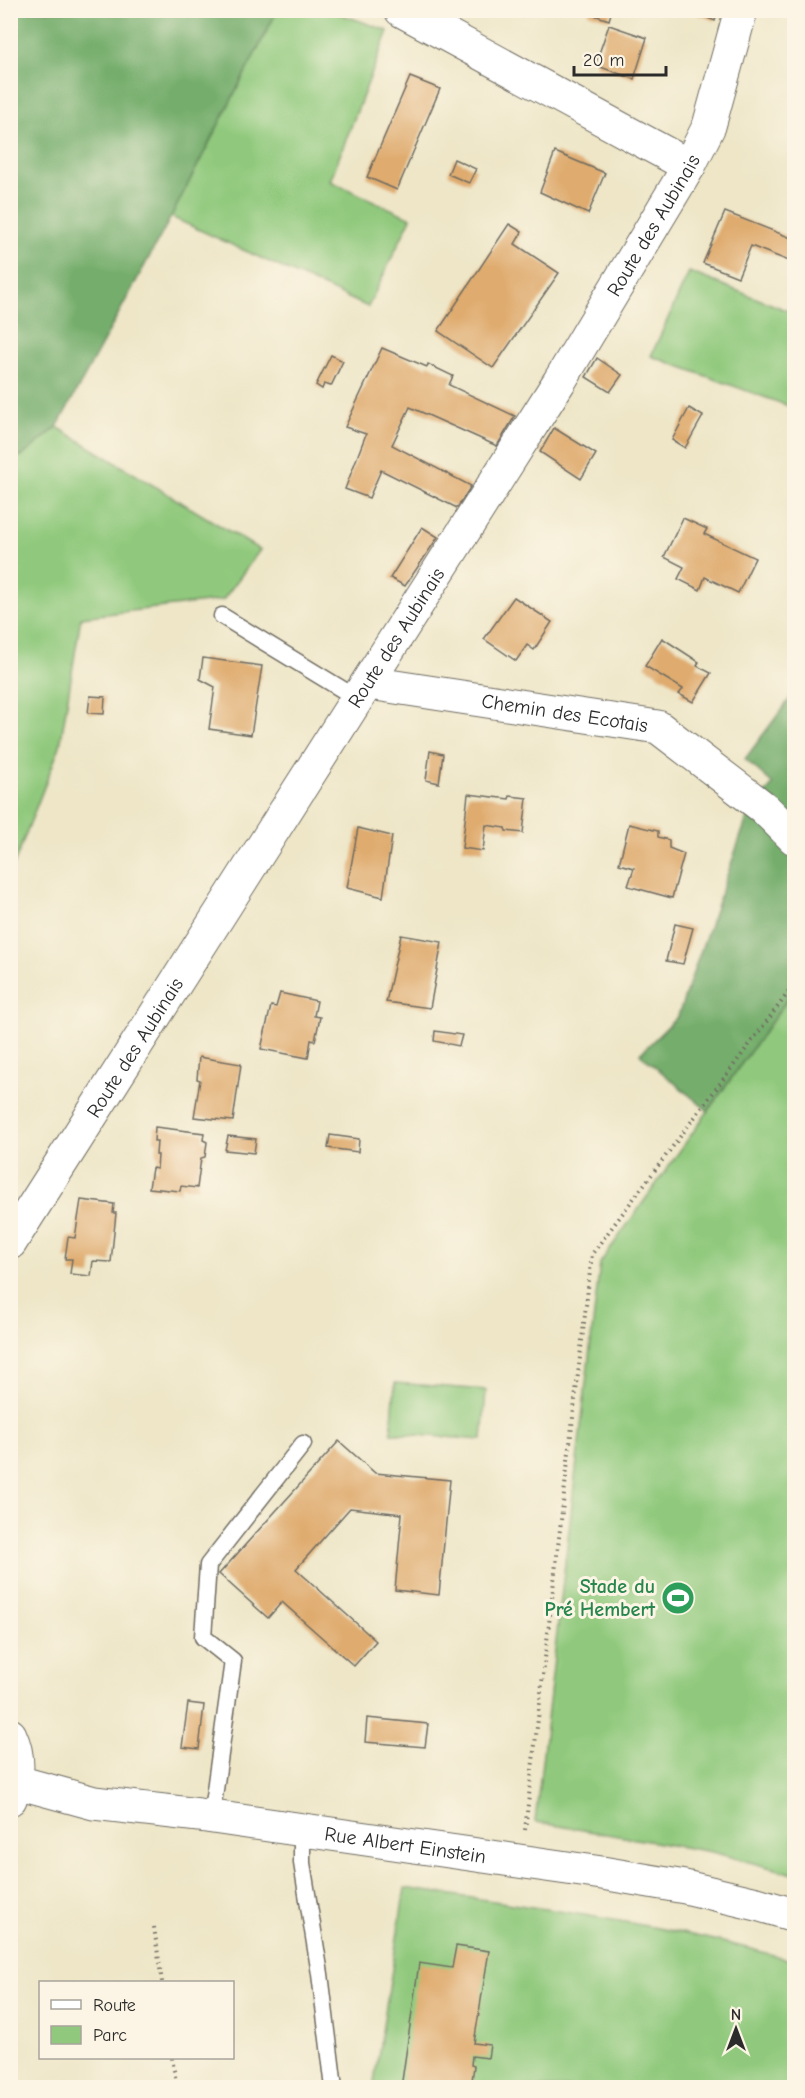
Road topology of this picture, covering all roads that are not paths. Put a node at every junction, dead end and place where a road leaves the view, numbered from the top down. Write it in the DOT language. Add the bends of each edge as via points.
graph roads {
  1 [pos="401,10"];
  2 [pos="741,10"];
  3 [pos="689,166"];
  4 [pos="222,616"];
  5 [pos="364,691"];
  6 [pos="795,838"];
  7 [pos="10,1243"];
  8 [pos="303,1444"];
  9 [pos="10,1735"];
  10 [pos="14,1791"];
  11 [pos="210,1816"];
  12 [pos="303,1829"];
  13 [pos="795,1915"];
  14 [pos="334,2088"];
  1 -- 3 [label="street"];
  2 -- 3 [label="street, Route des Aubinais" via="709,126"];
  3 -- 5 [label="street, Route des Aubinais" via="559,382"];
  4 -- 5 [label="lane"];
  5 -- 6 [label="street, Chemin des Ecotais" via="533,706 657,727 764,808"];
  5 -- 7 [label="street, Route des Aubinais"];
  8 -- 11 [label="lane" via="208,1565 203,1637 233,1661"];
  9 -- 10 [label="street" via="18,1767"];
  10 -- 11 [label="street, Rue Albert Einstein"];
  11 -- 12 [label="street, Rue Albert Einstein"];
  12 -- 13 [label="street, Rue Albert Einstein" via="623,1876"];
  12 -- 14 [label="lane" via="303,1863"];
}
